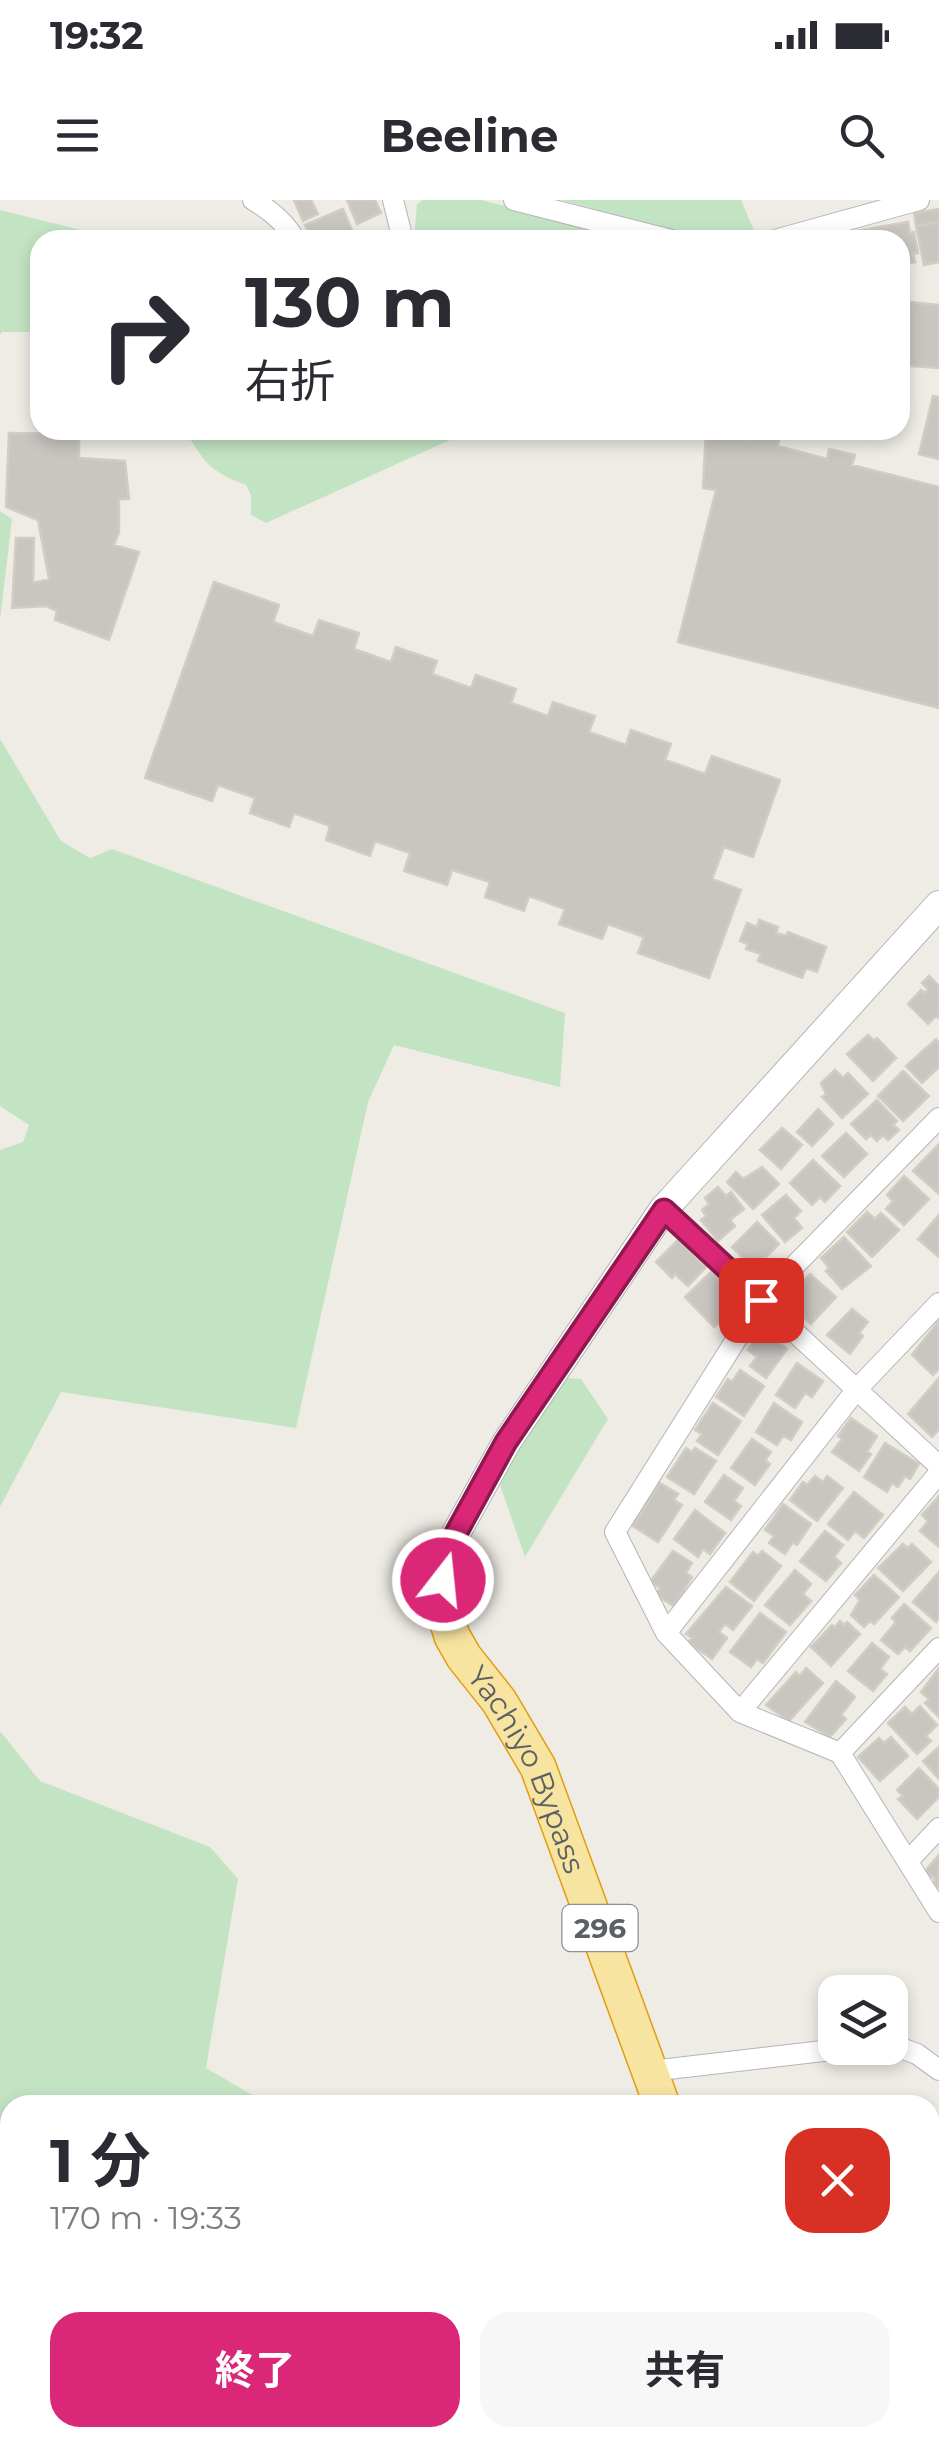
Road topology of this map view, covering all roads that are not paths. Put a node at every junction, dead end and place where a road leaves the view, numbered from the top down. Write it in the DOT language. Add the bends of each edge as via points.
graph roads {
  1 [pos="253,200"];
  2 [pos="393,200"];
  3 [pos="514,200"];
  4 [pos="911,201"];
  5 [pos="290,230"];
  6 [pos="400,230"];
  7 [pos="632,230"];
  8 [pos="811,230"];
  9 [pos="939,905"];
  10 [pos="939,1118"];
  11 [pos="664,1210"];
  12 [pos="761,1300"];
  13 [pos="939,1303"];
  14 [pos="856,1389"];
  15 [pos="939,1469"];
  16 [pos="452,1548"];
  17 [pos="666,1633"];
  18 [pos="939,1648"];
  19 [pos="740,1712"];
  20 [pos="840,1753"];
  21 [pos="939,1828"];
  22 [pos="908,1860"];
  23 [pos="939,1912"];
  24 [pos="908,2051"];
  25 [pos="818,2052"];
  26 [pos="939,2070"];
  27 [pos="651,2071"];
  28 [pos="659,2095"];
  1 -- 5 [label="street"];
  2 -- 6 [label="street"];
  3 -- 7 [label="street"];
  4 -- 8 [label="street"];
  9 -- 11 [label="street"];
  10 -- 12 [label="street"];
  11 -- 12 [label="street"];
  11 -- 16 [label="street" via="506,1442"];
  12 -- 14 [label="street"];
  12 -- 17 [label="street" via="616,1532"];
  13 -- 14 [label="street"];
  14 -- 15 [label="street"];
  14 -- 17 [label="street"];
  15 -- 19 [label="street"];
  16 -- 27 [label="highway, Yachiyo Bypass / 296" via="443,1580 452,1636 538,1767"];
  17 -- 19 [label="street"];
  18 -- 20 [label="street"];
  19 -- 20 [label="street"];
  20 -- 22 [label="street"];
  21 -- 22 [label="street"];
  22 -- 23 [label="street"];
  24 -- 26 [label="street"];
  25 -- 27 [label="street"];
  27 -- 28 [label="highway, Yachiyo Bypass / 296"];
}
